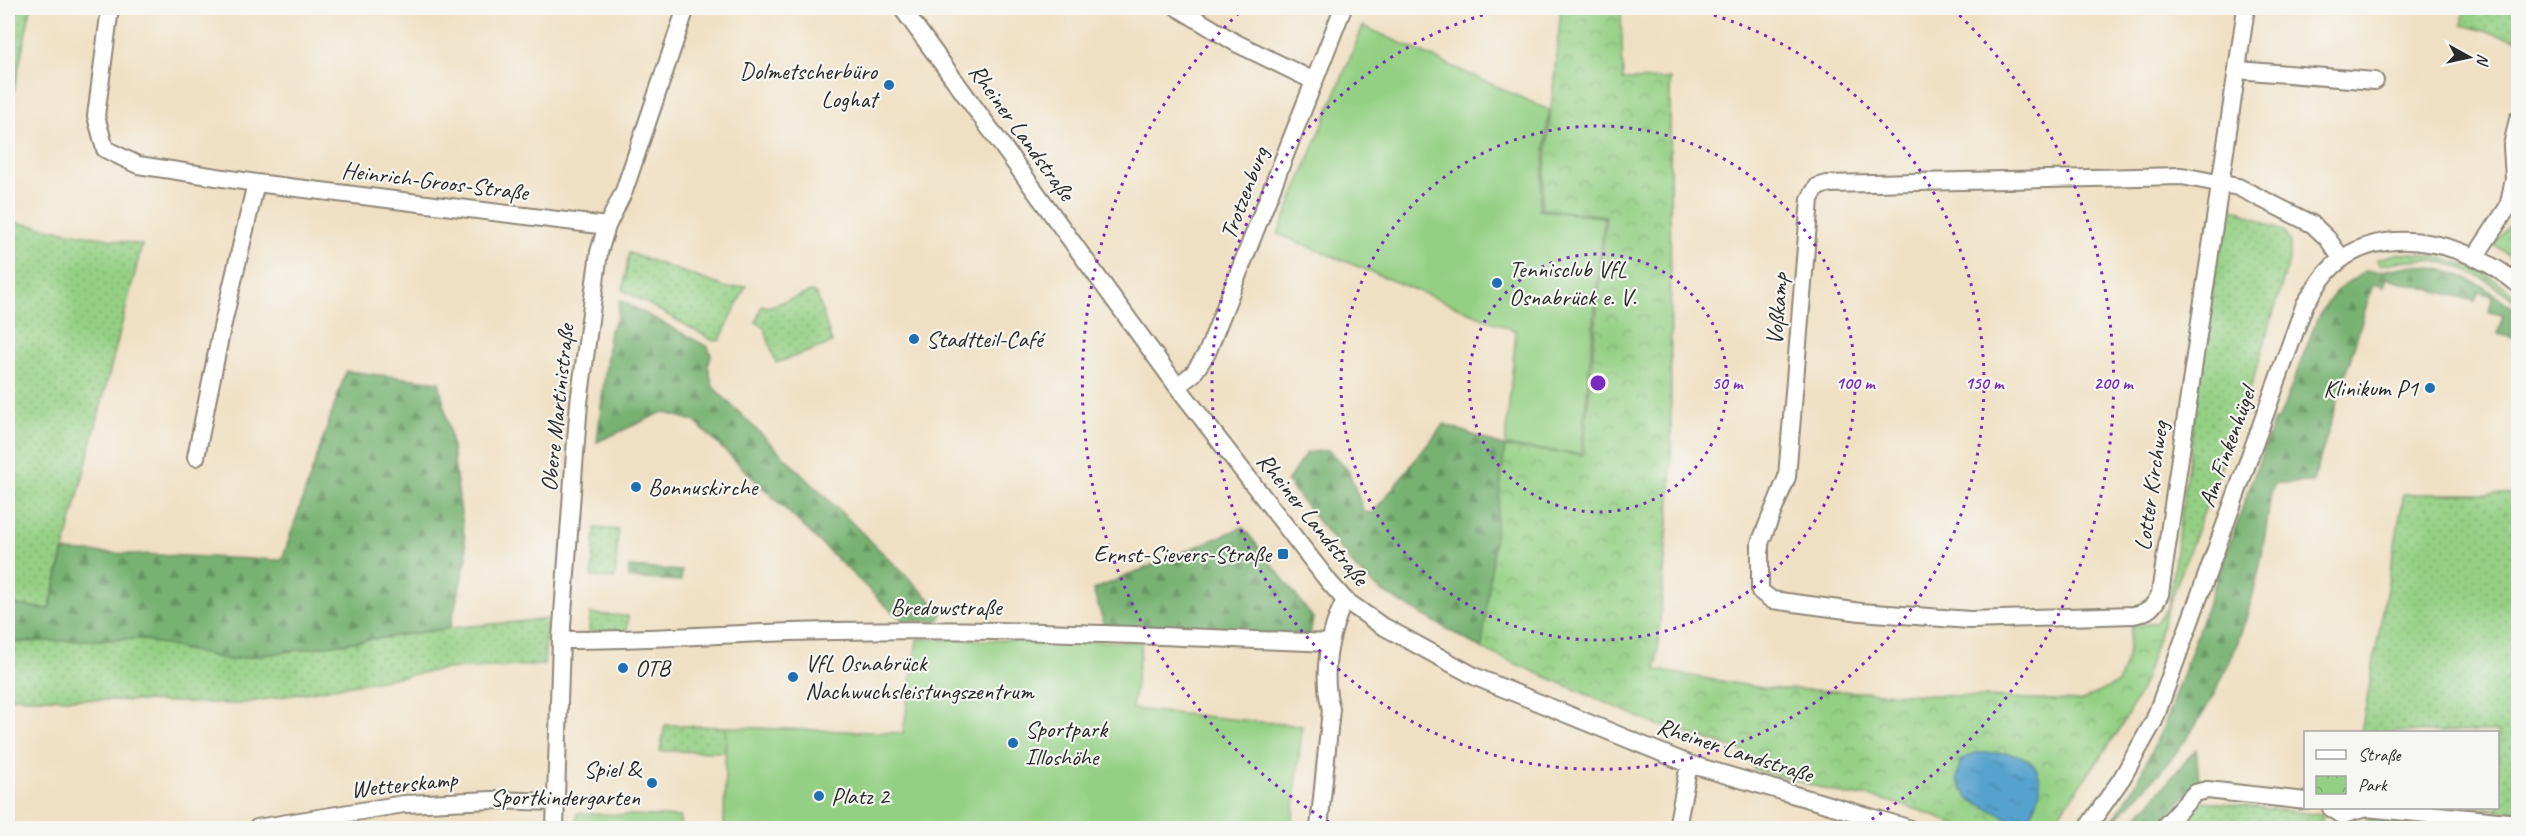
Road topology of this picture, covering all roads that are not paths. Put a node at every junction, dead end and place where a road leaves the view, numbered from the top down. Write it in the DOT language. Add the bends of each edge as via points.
graph roads {
  1 [pos="686,8"];
  2 [pos="902,8"];
  3 [pos="1178,8"];
  4 [pos="1343,8"];
  5 [pos="2246,8"];
  6 [pos="110,11"];
  7 [pos="2237,70"];
  8 [pos="1314,81"];
  9 [pos="2375,81"];
  10 [pos="2518,119"];
  11 [pos="2220,182"];
  12 [pos="256,183"];
  13 [pos="607,226"];
  14 [pos="2475,257"];
  15 [pos="2342,259"];
  16 [pos="2518,284"];
  17 [pos="1177,386"];
  18 [pos="196,457"];
  19 [pos="1346,600"];
  20 [pos="2144,613"];
  21 [pos="561,640"];
  22 [pos="1330,643"];
  23 [pos="1689,764"];
  24 [pos="2304,801"];
  25 [pos="556,802"];
  26 [pos="2356,809"];
  27 [pos="2376,809"];
  28 [pos="2336,811"];
  29 [pos="2518,823"];
  30 [pos="257,828"];
  31 [pos="555,828"];
  32 [pos="1319,828"];
  33 [pos="1677,828"];
  34 [pos="1908,828"];
  35 [pos="2087,828"];
  36 [pos="2163,828"];
  1 -- 13 [label="street, Obere Martinistraße" via="624,191"];
  2 -- 17 [label="street, Rheiner Landstraße"];
  3 -- 8 [label="street" via="1236,43"];
  4 -- 8 [label="street, Trotzenburg"];
  5 -- 7 [label="street, Lotter Kirchweg"];
  6 -- 12 [label="street, Heinrich-Groos-Straße" via="96,116 105,149 138,165"];
  7 -- 9 [label="street"];
  7 -- 11 [label="street, Lotter Kirchweg"];
  8 -- 17 [label="street, Trotzenburg" via="1207,353 1193,374"];
  10 -- 14 [label="street" via="2508,207"];
  11 -- 15 [label="street" via="2312,224"];
  11 -- 20 [label="street, Lotter Kirchweg" via="2160,594 2155,606"];
  11 -- 20 [label="street, Voßkamp" via="2182,176 1827,184 1817,187 1810,199 1787,477 1760,543 1760,591 1772,600 1970,620"];
  12 -- 13 [label="street, Heinrich-Groos-Straße"];
  12 -- 18 [label="street"];
  13 -- 21 [label="street, Obere Martinistraße" via="599,252 579,403"];
  14 -- 15 [label="street, Am Finkenhügel" via="2436,244 2408,241 2363,247"];
  14 -- 16 [label="street, Am Finkenhügel"];
  15 -- 35 [label="street, Am Finkenhügel" via="2322,277 2305,304 2154,721 2122,778"];
  17 -- 19 [label="street, Rheiner Landstraße"];
  19 -- 22 [label="street"];
  19 -- 23 [label="street, Rheiner Landstraße" via="1379,624 1476,676"];
  21 -- 22 [label="street, Bredowstraße" via="835,631 1023,631"];
  21 -- 25 [label="street, Obere Martinistraße"];
  22 -- 32 [label="street" via="1326,693 1331,709"];
  23 -- 33 [label="street"];
  23 -- 34 [label="street, Rheiner Landstraße"];
  24 -- 36 [label="street" via="2207,790 2195,793"];
  25 -- 30 [label="street, Wetterskamp" via="404,804"];
  25 -- 31 [label="street, Obere Martinistraße"];
  26 -- 28 [label="street"];
  27 -- 29 [label="street"];
}
